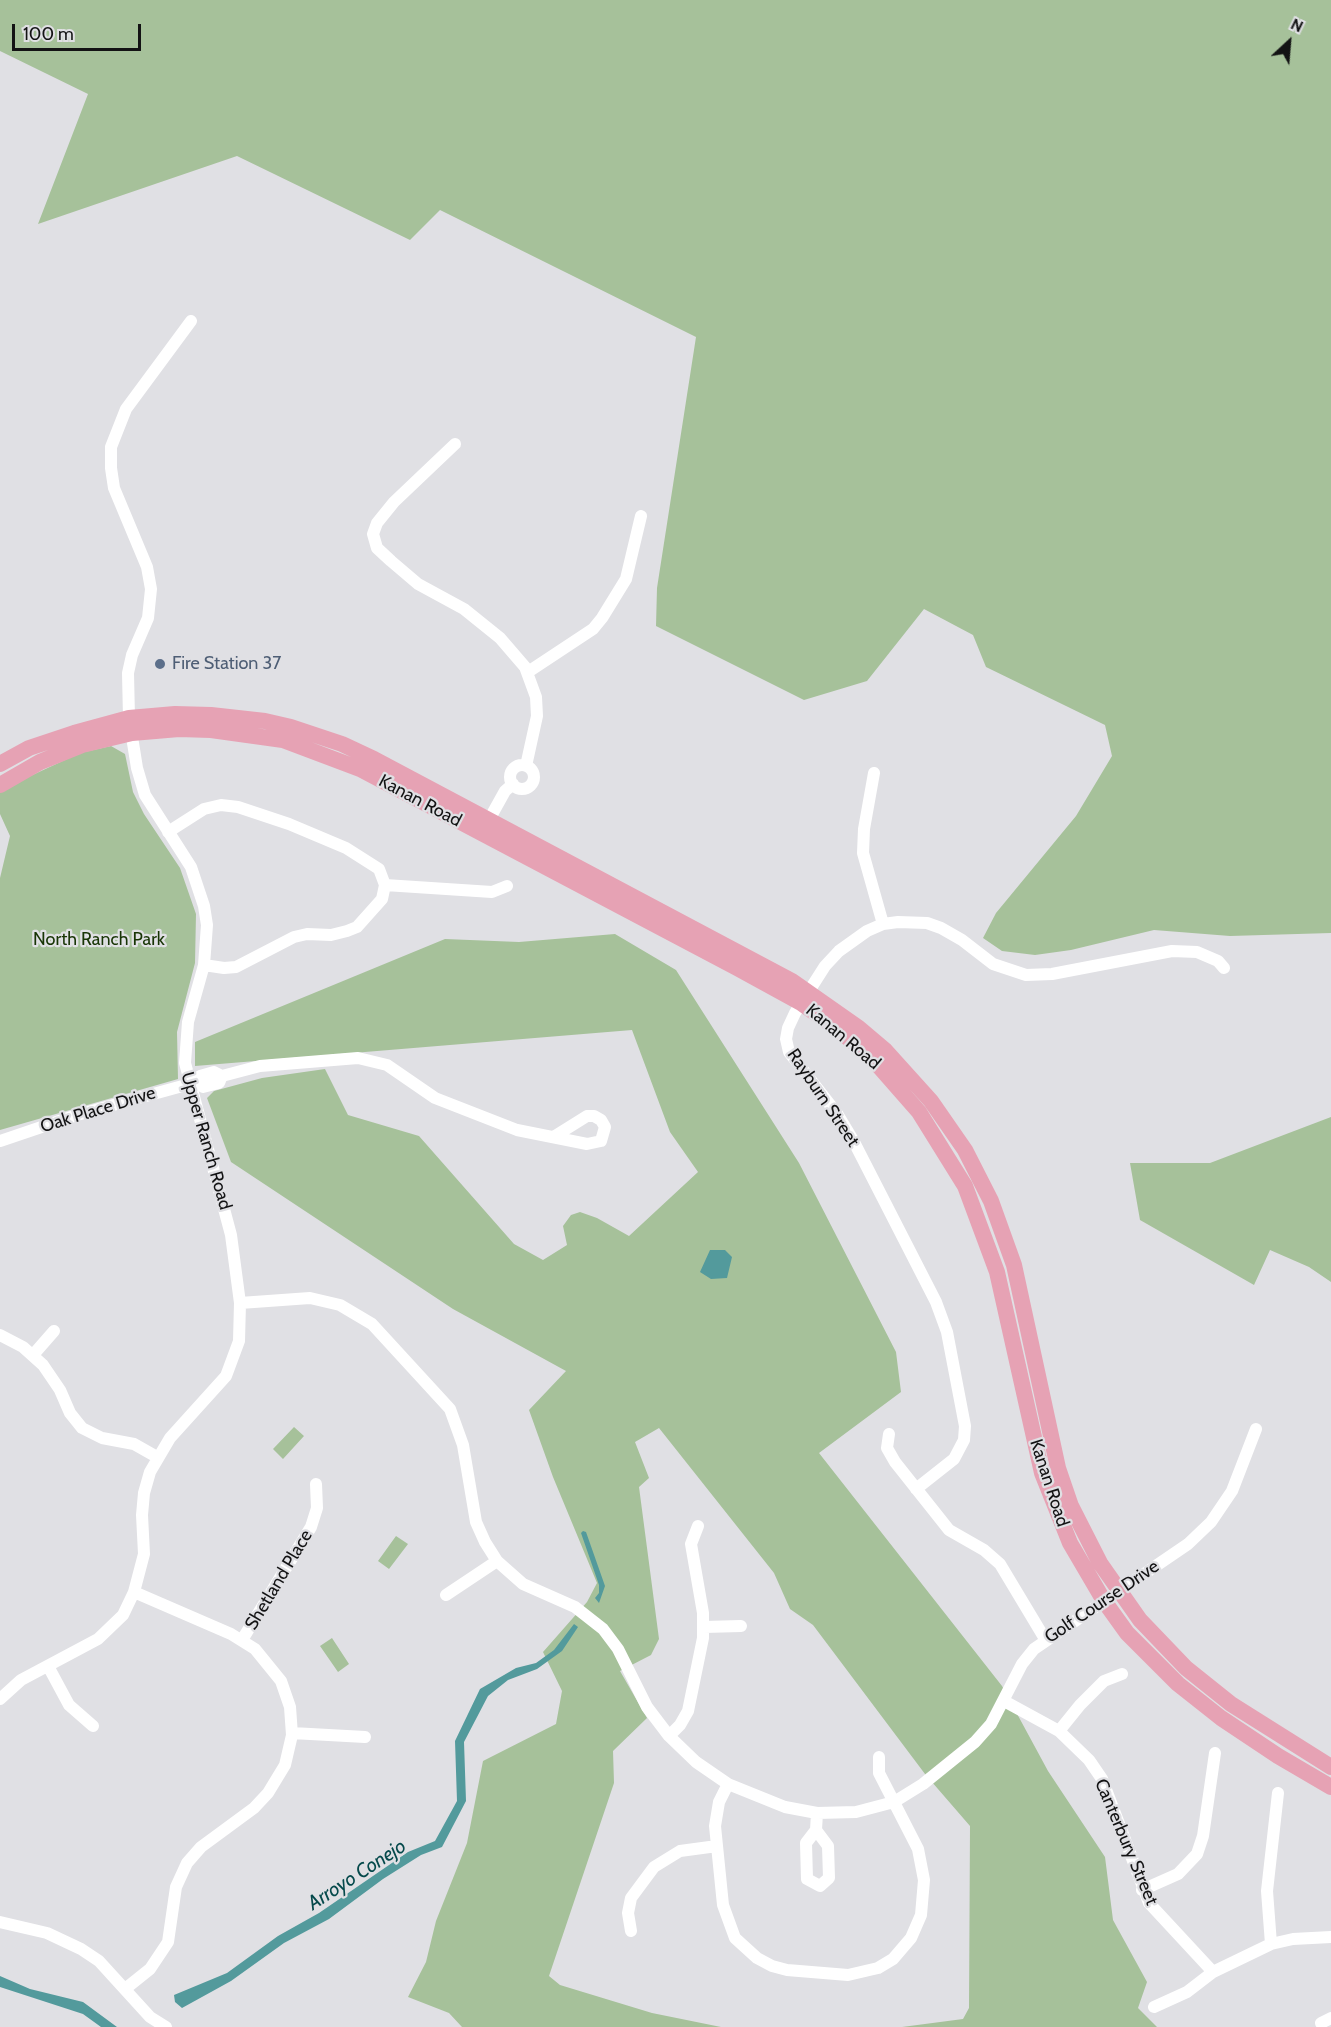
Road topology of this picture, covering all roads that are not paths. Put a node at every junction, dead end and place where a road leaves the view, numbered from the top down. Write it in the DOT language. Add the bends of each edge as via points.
graph roads {
  1 [pos="191,321"];
  2 [pos="455,444"];
  3 [pos="641,516"];
  4 [pos="528,672"];
  5 [pos="131,726"];
  6 [pos="0,764"];
  7 [pos="526,766"];
  8 [pos="874,773"];
  9 [pos="513,783"];
  10 [pos="0,784"];
  11 [pos="485,827"];
  12 [pos="168,832"];
  13 [pos="385,885"];
  14 [pos="507,886"];
  15 [pos="883,924"];
  16 [pos="204,965"];
  17 [pos="1224,968"];
  18 [pos="805,996"];
  19 [pos="193,1082"];
  20 [pos="555,1136"];
  21 [pos="0,1141"];
  22 [pos="240,1304"];
  23 [pos="54,1331"];
  24 [pos="0,1335"];
  25 [pos="33,1355"];
  26 [pos="1257,1429"];
  27 [pos="889,1434"];
  28 [pos="157,1456"];
  29 [pos="316,1484"];
  30 [pos="916,1489"];
  31 [pos="698,1526"];
  32 [pos="497,1561"];
  33 [pos="1119,1591"];
  34 [pos="134,1592"];
  35 [pos="446,1595"];
  36 [pos="1104,1601"];
  37 [pos="741,1626"];
  38 [pos="704,1627"];
  39 [pos="1045,1639"];
  40 [pos="242,1640"];
  41 [pos="48,1666"];
  42 [pos="1122,1674"];
  43 [pos="0,1699"];
  44 [pos="1004,1701"];
  45 [pos="93,1726"];
  46 [pos="1059,1731"];
  47 [pos="292,1733"];
  48 [pos="669,1736"];
  49 [pos="365,1737"];
  50 [pos="1215,1753"];
  51 [pos="879,1757"];
  52 [pos="1331,1767"];
  53 [pos="728,1784"];
  54 [pos="1331,1787"];
  55 [pos="1278,1793"];
  56 [pos="894,1802"];
  57 [pos="818,1814"];
  58 [pos="816,1830"];
  59 [pos="717,1846"];
  60 [pos="1142,1890"];
  61 [pos="0,1922"];
  62 [pos="631,1931"];
  63 [pos="1331,1937"];
  64 [pos="1271,1944"];
  65 [pos="1213,1972"];
  66 [pos="125,1989"];
  67 [pos="1154,2007"];
  68 [pos="166,2027"];
  1 -- 5 [label="street, Upper Ranch Road" via="126,409 111,447 114,488 147,567 151,589 148,618 128,673"];
  2 -- 4 [label="street" via="377,523 373,534 377,548 418,584 464,609 500,638"];
  3 -- 4 [label="street" via="626,579 602,618 593,629"];
  4 -- 7 [label="street" via="537,716"];
  5 -- 6 [label="main road, Kanan Road" via="81,730 29,748"];
  5 -- 10 [label="main road, Kanan Road" via="40,762"];
  5 -- 11 [label="main road, Kanan Road" via="175,714 265,721 291,727 363,754"];
  5 -- 12 [label="street, Upper Ranch Road" via="145,795"];
  7 -- 9 [label="street" via="513,769"];
  7 -- 9 [label="street" via="533,772 532,783 523,789"];
  8 -- 15 [label="street" via="863,853"];
  9 -- 11 [label="street"];
  11 -- 18 [label="main road, Kanan Road"];
  12 -- 13 [label="street" via="204,809 238,807 346,848 379,869"];
  12 -- 16 [label="street, Upper Ranch Road" via="191,867 199,888 207,925"];
  13 -- 14 [label="street" via="492,892"];
  13 -- 16 [label="street" via="382,899 357,927 331,935 294,937 236,967"];
  15 -- 17 [label="street, Rayburn Street" via="927,923 956,936 993,964 1026,975 1052,974 1172,951 1197,952"];
  15 -- 18 [label="street, Rayburn Street" via="839,951"];
  16 -- 19 [label="street, Upper Ranch Road" via="188,1023 185,1063"];
  18 -- 30 [label="street, Rayburn Street" via="788,1028 789,1052 853,1140 936,1302 947,1332 965,1426 964,1440 954,1459"];
  18 -- 33 [label="main road, Kanan Road" via="860,1028 911,1077 948,1124 980,1177 1000,1220 1014,1265 1047,1421 1071,1506"];
  18 -- 36 [label="main road, Kanan Road" via="898,1086 935,1134 965,1186 997,1272 1042,1473 1070,1543"];
  19 -- 20 [label="street, Oak Place Drive" via="214,1072 222,1076 260,1066 373,1060 387,1065 435,1098 517,1130"];
  19 -- 21 [label="street, Oak Place Drive"];
  19 -- 22 [label="street, Upper Ranch Road" via="225,1202"];
  22 -- 28 [label="street, Upper Ranch Road" via="239,1341 226,1376"];
  22 -- 32 [label="street, Golf Course Drive" via="293,1298 322,1300 357,1313 383,1334 450,1409 463,1445 476,1522"];
  23 -- 25 [label="street"];
  24 -- 25 [label="street"];
  25 -- 28 [label="street" via="52,1377 82,1428 102,1438 134,1444"];
  26 -- 33 [label="street, Golf Course Drive" via="1232,1491 1211,1522 1188,1544"];
  27 -- 30 [label="street" via="887,1448"];
  28 -- 34 [label="street, Upper Ranch Road" via="144,1493 144,1554"];
  29 -- 40 [label="street, Shetland Place" via="317,1508 312,1527"];
  30 -- 39 [label="street" via="949,1530 1000,1564"];
  31 -- 38 [label="street" via="691,1544"];
  32 -- 35 [label="street"];
  32 -- 48 [label="street, Golf Course Drive" via="523,1584 575,1608 603,1629 618,1649 647,1707"];
  33 -- 36 [label="street, Golf Course Drive"];
  33 -- 52 [label="main road, Kanan Road" via="1160,1643 1186,1668 1231,1704"];
  34 -- 40 [label="street"];
  34 -- 41 [label="street, Upper Ranch Road" via="123,1615 98,1639"];
  36 -- 39 [label="street, Golf Course Drive"];
  36 -- 54 [label="main road, Kanan Road" via="1127,1633 1178,1684 1278,1756"];
  37 -- 38 [label="street"];
  38 -- 48 [label="street" via="688,1711"];
  39 -- 44 [label="street, Golf Course Drive" via="1022,1664"];
  40 -- 47 [label="street" via="266,1659 281,1681 290,1707"];
  41 -- 43 [label="street, Upper Ranch Road" via="21,1680"];
  41 -- 45 [label="street" via="69,1705"];
  42 -- 46 [label="street" via="1104,1681"];
  44 -- 46 [label="street, Canterbury Street"];
  44 -- 56 [label="street, Golf Course Drive" via="975,1742"];
  46 -- 60 [label="street, Canterbury Street" via="1102,1779"];
  47 -- 49 [label="street"];
  47 -- 66 [label="street" via="285,1765 268,1793 187,1863 176,1887 168,1942 150,1969"];
  48 -- 53 [label="street, Golf Course Drive" via="696,1762"];
  50 -- 60 [label="street" via="1197,1854 1178,1874"];
  51 -- 56 [label="street" via="879,1773"];
  53 -- 57 [label="street, Golf Course Drive" via="785,1807"];
  53 -- 59 [label="street" via="716,1811"];
  55 -- 64 [label="street" via="1267,1891"];
  56 -- 57 [label="street, Golf Course Drive" via="856,1812"];
  56 -- 59 [label="street" via="918,1850 924,1880 921,1916 911,1938 893,1959 878,1968 848,1975 798,1971 772,1966 758,1958 735,1938 726,1917"];
  57 -- 58 [label="street"];
  59 -- 62 [label="street" via="680,1851 654,1867 631,1898"];
  60 -- 65 [label="street, Canterbury Street" via="1158,1916"];
  61 -- 66 [label="street" via="47,1933 81,1949 99,1961"];
  63 -- 64 [label="street"];
  64 -- 65 [label="street"];
  65 -- 67 [label="street" via="1187,1992"];
  66 -- 68 [label="street" via="150,2017"];
}
